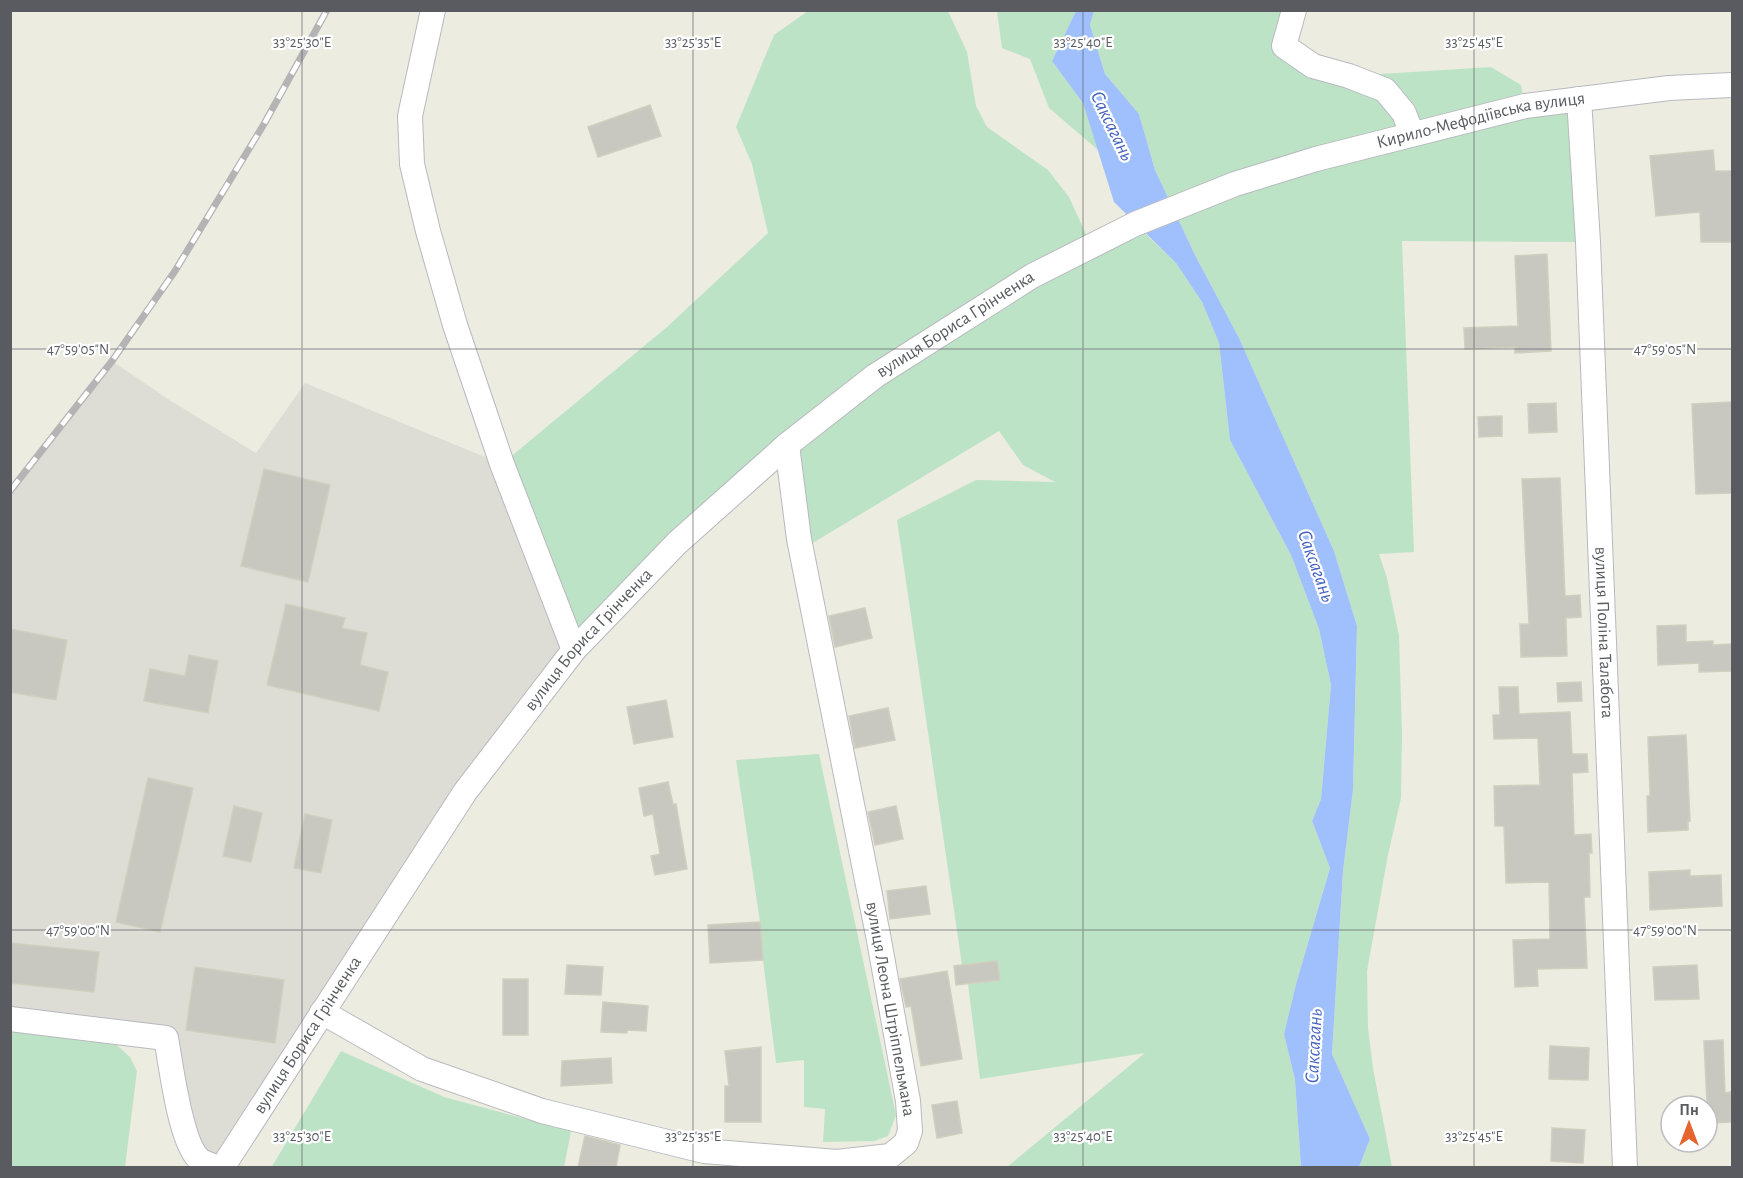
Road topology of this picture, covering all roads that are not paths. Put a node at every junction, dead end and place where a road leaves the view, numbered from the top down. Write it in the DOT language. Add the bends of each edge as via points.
graph roads {
  1 [pos="433,10"];
  2 [pos="1294,10"];
  3 [pos="1732,85"];
  4 [pos="1579,99"];
  5 [pos="1412,134"];
  6 [pos="1091,245"];
  7 [pos="787,445"];
  8 [pos="574,650"];
  9 [pos="322,1012"];
  10 [pos="10,1019"];
  11 [pos="219,1167"];
  12 [pos="1625,1167"];
  1 -- 8 [label="street" via="410,116 412,164 455,325 502,464"];
  2 -- 5 [label="street" via="1284,46 1313,66 1385,90 1404,112"];
  3 -- 4 [label="street, Кирило-Мефодіївська вулиця"];
  4 -- 5 [label="street, Кирило-Мефодіївська вулиця" via="1525,106"];
  4 -- 12 [label="street, вулиця Поліна Талабота"];
  5 -- 6 [label="street, Кирило-Мефодіївська вулиця" via="1235,184"];
  6 -- 7 [label="street, вулиця Бориса Грінченка" via="1014,287 875,375"];
  7 -- 8 [label="street, вулиця Бориса Грінченка" via="676,543"];
  7 -- 9 [label="street, вулиця Леона Штріппельмана" via="799,539 908,1101 910,1131 906,1143 891,1156 837,1161 704,1151 542,1111 422,1069"];
  8 -- 9 [label="street, вулиця Бориса Грінченка" via="465,792"];
  9 -- 11 [label="street, вулиця Бориса Грінченка"];
  10 -- 11 [label="street" via="166,1038 190,1146 200,1160"];
}
